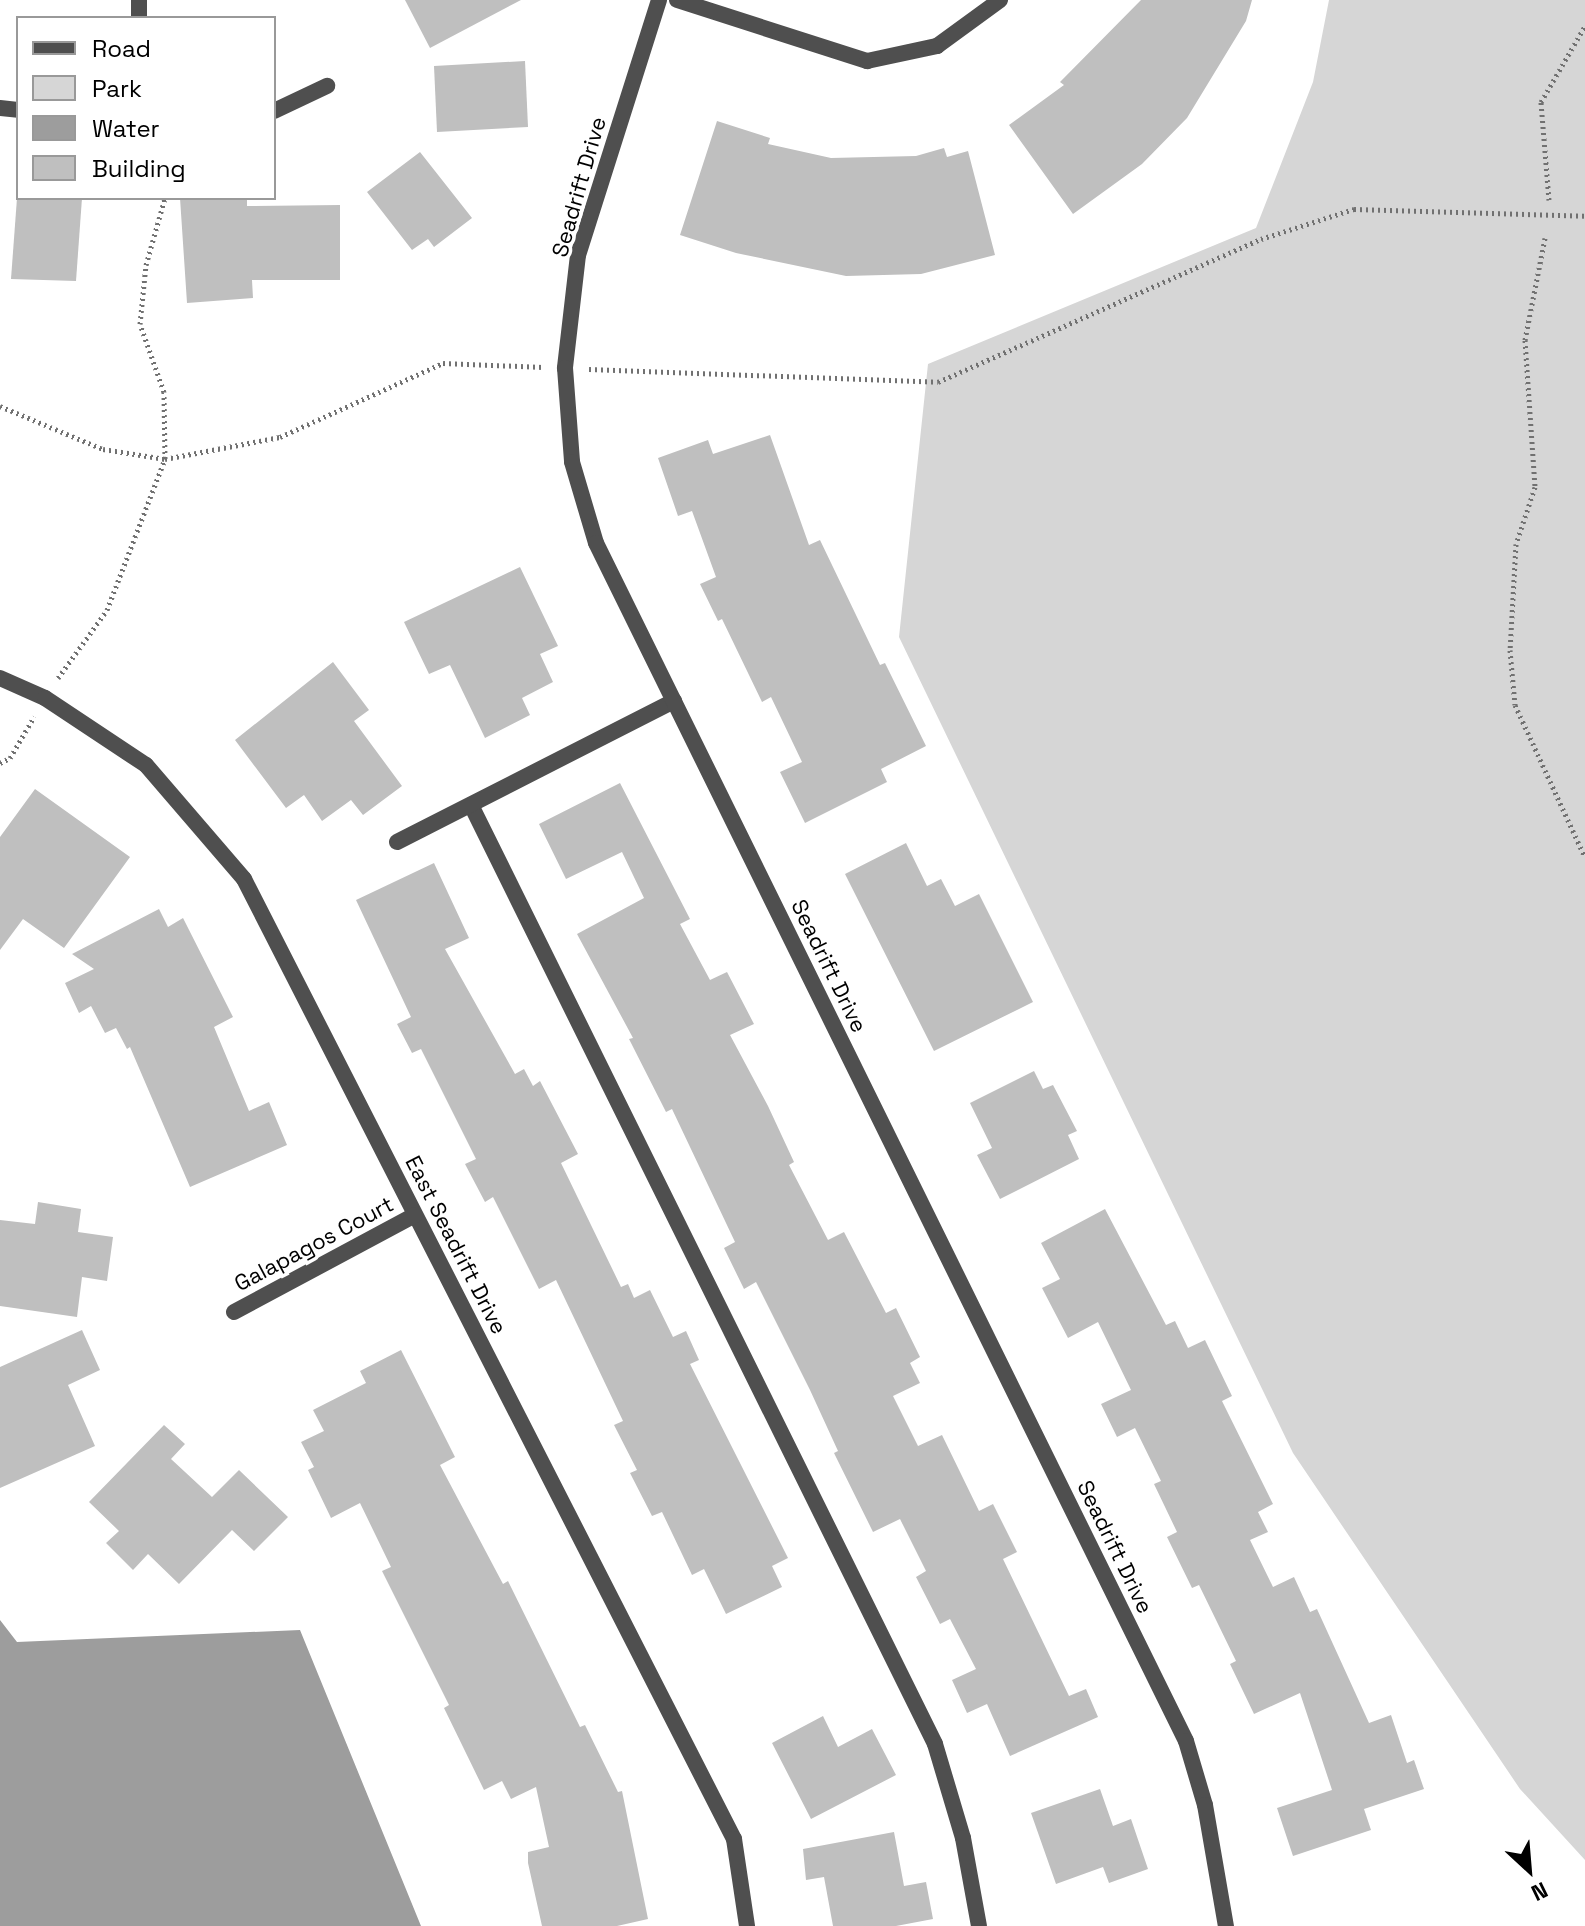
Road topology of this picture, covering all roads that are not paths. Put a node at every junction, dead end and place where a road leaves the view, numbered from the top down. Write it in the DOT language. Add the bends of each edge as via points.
graph roads {
  1 [pos="659,0"];
  2 [pos="677,0"];
  3 [pos="1000,0"];
  4 [pos="327,86"];
  5 [pos="276,110"];
  6 [pos="0,678"];
  7 [pos="674,701"];
  8 [pos="471,805"];
  9 [pos="397,842"];
  10 [pos="415,1215"];
  11 [pos="234,1312"];
  12 [pos="747,1926"];
  13 [pos="979,1926"];
  14 [pos="1226,1926"];
  1 -- 7 [label="street, Seadrift Drive" via="578,255 565,368 572,462 596,543"];
  2 -- 3 [label="street" via="867,61 937,46"];
  4 -- 5 [label="street"];
  6 -- 10 [label="street, East Seadrift Drive" via="45,698 146,765 244,879"];
  7 -- 8 [label="street"];
  7 -- 14 [label="street, Seadrift Drive" via="1186,1741 1205,1805"];
  8 -- 9 [label="street"];
  8 -- 13 [label="street" via="935,1744 963,1838"];
  10 -- 11 [label="street, Galapagos Court"];
  10 -- 12 [label="street, East Seadrift Drive" via="734,1839"];
}
